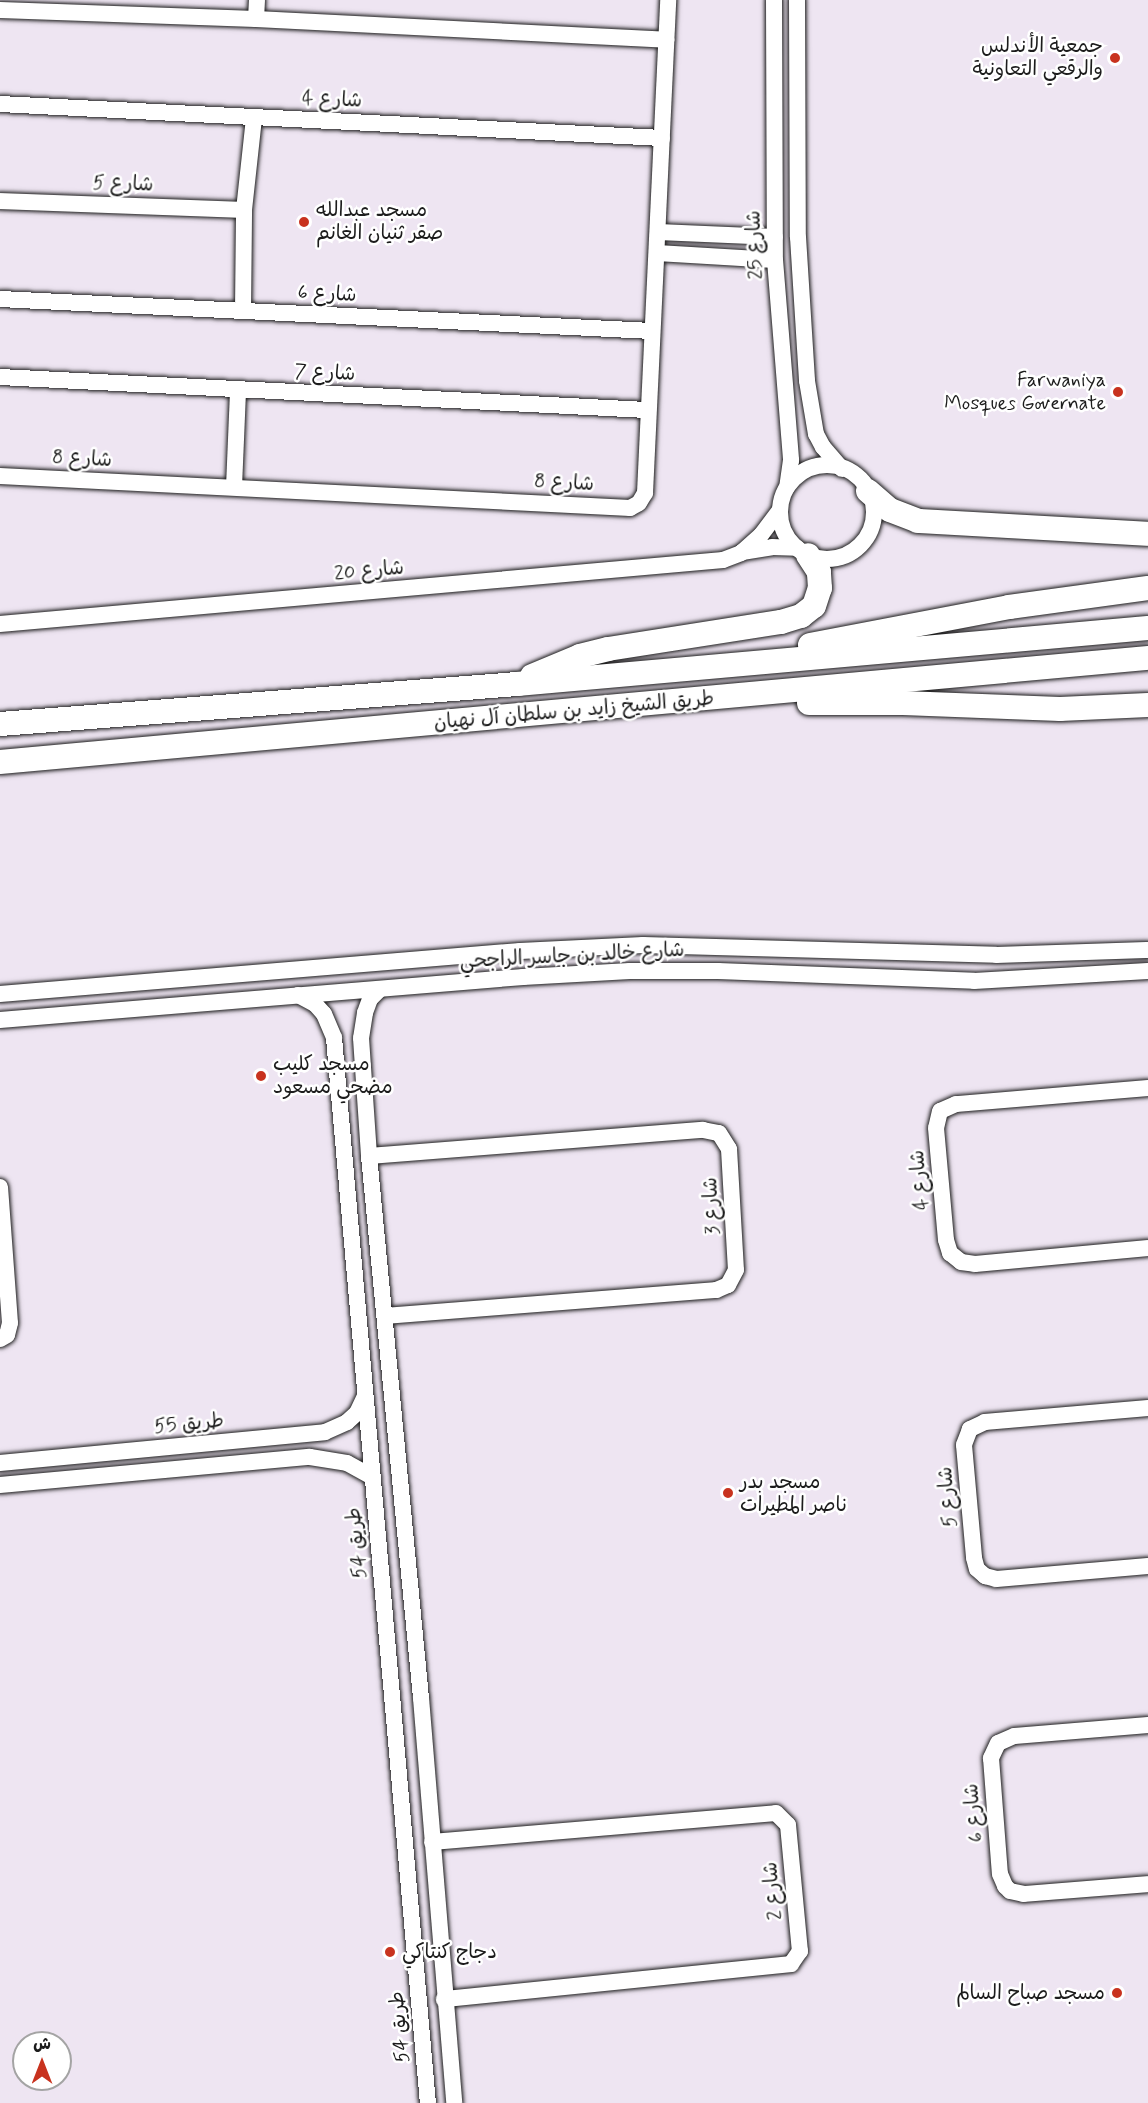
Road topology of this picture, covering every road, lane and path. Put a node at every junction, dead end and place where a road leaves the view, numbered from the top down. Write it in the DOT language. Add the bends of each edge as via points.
graph roads {
  1 [pos="257,0"];
  2 [pos="668,0"];
  3 [pos="774,0"];
  4 [pos="797,0"];
  5 [pos="0,10"];
  6 [pos="256,19"];
  7 [pos="666,40"];
  8 [pos="0,104"];
  9 [pos="254,118"];
  10 [pos="662,138"];
  11 [pos="0,201"];
  12 [pos="244,210"];
  13 [pos="658,232"];
  14 [pos="775,237"];
  15 [pos="657,253"];
  16 [pos="775,260"];
  17 [pos="0,299"];
  18 [pos="243,311"];
  19 [pos="652,331"];
  20 [pos="0,377"];
  21 [pos="238,390"];
  22 [pos="647,410"];
  23 [pos="842,469"];
  24 [pos="0,476"];
  25 [pos="234,487"];
  26 [pos="788,487"];
  27 [pos="868,491"];
  28 [pos="780,510"];
  29 [pos="1148,534"];
  30 [pos="803,552"];
  31 [pos="741,553"];
  32 [pos="1148,588"];
  33 [pos="0,624"];
  34 [pos="1148,628"];
  35 [pos="1148,658"];
  36 [pos="699,668"];
  37 [pos="517,684"];
  38 [pos="702,700"];
  39 [pos="1148,705"];
  40 [pos="0,724"];
  41 [pos="0,762"];
  42 [pos="643,945"];
  43 [pos="717,945"];
  44 [pos="1148,950"];
  45 [pos="996,955"];
  46 [pos="630,971"];
  47 [pos="718,971"];
  48 [pos="1148,971"];
  49 [pos="1000,981"];
  50 [pos="78,988"];
  51 [pos="380,988"];
  52 [pos="44,991"];
  53 [pos="0,994"];
  54 [pos="297,995"];
  55 [pos="80,1014"];
  56 [pos="46,1017"];
  57 [pos="0,1020"];
  58 [pos="335,1056"];
  59 [pos="362,1056"];
  60 [pos="1148,1088"];
  61 [pos="369,1156"];
  62 [pos="0,1187"];
  63 [pos="1148,1248"];
  64 [pos="386,1316"];
  65 [pos="0,1339"];
  66 [pos="365,1395"];
  67 [pos="1148,1408"];
  68 [pos="311,1435"];
  69 [pos="310,1457"];
  70 [pos="0,1463"];
  71 [pos="372,1477"];
  72 [pos="0,1485"];
  73 [pos="1148,1566"];
  74 [pos="1148,1725"];
  75 [pos="432,1842"];
  76 [pos="1148,1884"];
  77 [pos="436,1901"];
  78 [pos="411,1902"];
  79 [pos="440,1938"];
  80 [pos="414,1941"];
  81 [pos="444,1999"];
  82 [pos="428,2103"];
  83 [pos="453,2103"];
  1 -- 6 [label="street"];
  2 -- 7 [label="street, شارع 8"];
  3 -- 14 [label="street, شارع 25"];
  4 -- 23 [label="street" via="798,237 807,381 816,434"];
  5 -- 6 [label="street"];
  6 -- 7 [label="street"];
  7 -- 10 [label="street, شارع 8"];
  8 -- 9 [label="street, شارع 4"];
  9 -- 10 [label="street, شارع 4"];
  9 -- 12 [label="street"];
  10 -- 13 [label="street, شارع 8"];
  11 -- 12 [label="street, شارع 5"];
  12 -- 18 [label="street"];
  13 -- 14 [label="street"];
  13 -- 15 [label="street, شارع 8"];
  14 -- 16 [label="street, شارع 25"];
  15 -- 16 [label="street"];
  15 -- 19 [label="street, شارع 8"];
  16 -- 26 [label="street, شارع 25" via="791,453"];
  17 -- 18 [label="street, شارع 6"];
  18 -- 19 [label="street, شارع 6"];
  19 -- 22 [label="street, شارع 8"];
  20 -- 21 [label="street, شارع 7"];
  21 -- 22 [label="street, شارع 7"];
  21 -- 25 [label="street"];
  22 -- 25 [label="street, شارع 8" via="645,493 630,508"];
  23 -- 26 [label="street" via="813,468"];
  23 -- 27 [label="street" via="859,478"];
  24 -- 25 [label="street, شارع 8"];
  26 -- 28 [label="street"];
  27 -- 29 [label="highway" via="890,510 918,521"];
  27 -- 30 [label="street" via="873,515 870,531 861,544 840,557 824,559"];
  28 -- 30 [label="street" via="785,533"];
  28 -- 31 [label="street, شارع 20"];
  30 -- 31 [label="street, شارع 20" via="772,547"];
  30 -- 37 [label="highway" via="819,572 819,595 814,606 801,616 595,652"];
  31 -- 33 [label="street, شارع 20" via="711,561"];
  32 -- 36 [label="highway" via="1009,607"];
  34 -- 36 [label="highway, طريق الشيخ زايد بن سلطان آل نهيان"];
  35 -- 38 [label="highway, طريق الشيخ زايد بن سلطان آل نهيان"];
  36 -- 37 [label="highway, طريق الشيخ زايد بن سلطان آل نهيان"];
  37 -- 40 [label="highway, طريق الشيخ زايد بن سلطان آل نهيان"];
  38 -- 39 [label="highway" via="1060,709"];
  38 -- 41 [label="highway, طريق الشيخ زايد بن سلطان آل نهيان"];
  42 -- 43 [label="street, شارع خالد بن جاسر الراجحي"];
  42 -- 46 [label="street" via="649,950 650,962"];
  42 -- 50 [label="street, شارع خالد بن جاسر الراجحي" via="520,951"];
  43 -- 45 [label="street, شارع خالد بن جاسر الراجحي"];
  43 -- 47 [label="street" via="711,960"];
  44 -- 45 [label="street, شارع خالد بن جاسر الراجحي"];
  45 -- 49 [label="street" via="987,967 988,973"];
  46 -- 47 [label="street, شارع خالد بن جاسر الراجحي"];
  46 -- 51 [label="street, شارع خالد بن جاسر الراجحي"];
  47 -- 49 [label="street, شارع خالد بن جاسر الراجحي"];
  48 -- 49 [label="street, شارع خالد بن جاسر الراجحي"];
  50 -- 52 [label="street, شارع خالد بن جاسر الراجحي"];
  50 -- 55 [label="street" via="73,998"];
  51 -- 54 [label="street, شارع خالد بن جاسر الراجحي"];
  51 -- 59 [label="street" via="364,1012"];
  52 -- 53 [label="street, شارع خالد بن جاسر الراجحي"];
  52 -- 56 [label="street" via="50,1000"];
  54 -- 55 [label="street, شارع خالد بن جاسر الراجحي"];
  54 -- 58 [label="street, طريق 54" via="324,1014 334,1038"];
  55 -- 56 [label="street, شارع خالد بن جاسر الراجحي"];
  56 -- 57 [label="street, شارع خالد بن جاسر الراجحي"];
  58 -- 59 [label="street" via="352,1048"];
  58 -- 66 [label="street, طريق 54"];
  59 -- 61 [label="street"];
  60 -- 63 [label="street, شارع 4" via="956,1104 940,1112 936,1128 946,1240 950,1253 961,1262 975,1264"];
  61 -- 64 [label="street"];
  61 -- 64 [label="street, شارع 3" via="703,1130 719,1133 729,1149 736,1270 728,1285 716,1290"];
  62 -- 65 [label="street" via="10,1323 7,1335"];
  64 -- 75 [label="street"];
  66 -- 68 [label="street, طريق 55" via="357,1413 347,1422"];
  66 -- 71 [label="street, طريق 54"];
  67 -- 73 [label="street, شارع 5" via="985,1422 970,1429 964,1444 974,1558 977,1569 985,1576 996,1579"];
  68 -- 69 [label="street" via="317,1444"];
  68 -- 70 [label="street, طريق 55"];
  69 -- 71 [label="street" via="347,1463"];
  69 -- 72 [label="street"];
  71 -- 78 [label="street, طريق 54"];
  74 -- 76 [label="street, شارع 6" via="1014,1736 998,1743 991,1758 1000,1874 1010,1891 1024,1894"];
  75 -- 77 [label="street"];
  75 -- 81 [label="street, شارع 2" via="776,1813 789,1825 800,1951 791,1964"];
  77 -- 78 [label="street" via="421,1910"];
  77 -- 79 [label="street"];
  78 -- 80 [label="street, طريق 54"];
  79 -- 80 [label="street" via="422,1930"];
  79 -- 81 [label="street"];
  80 -- 82 [label="street, طريق 54"];
  81 -- 83 [label="street"];
}
